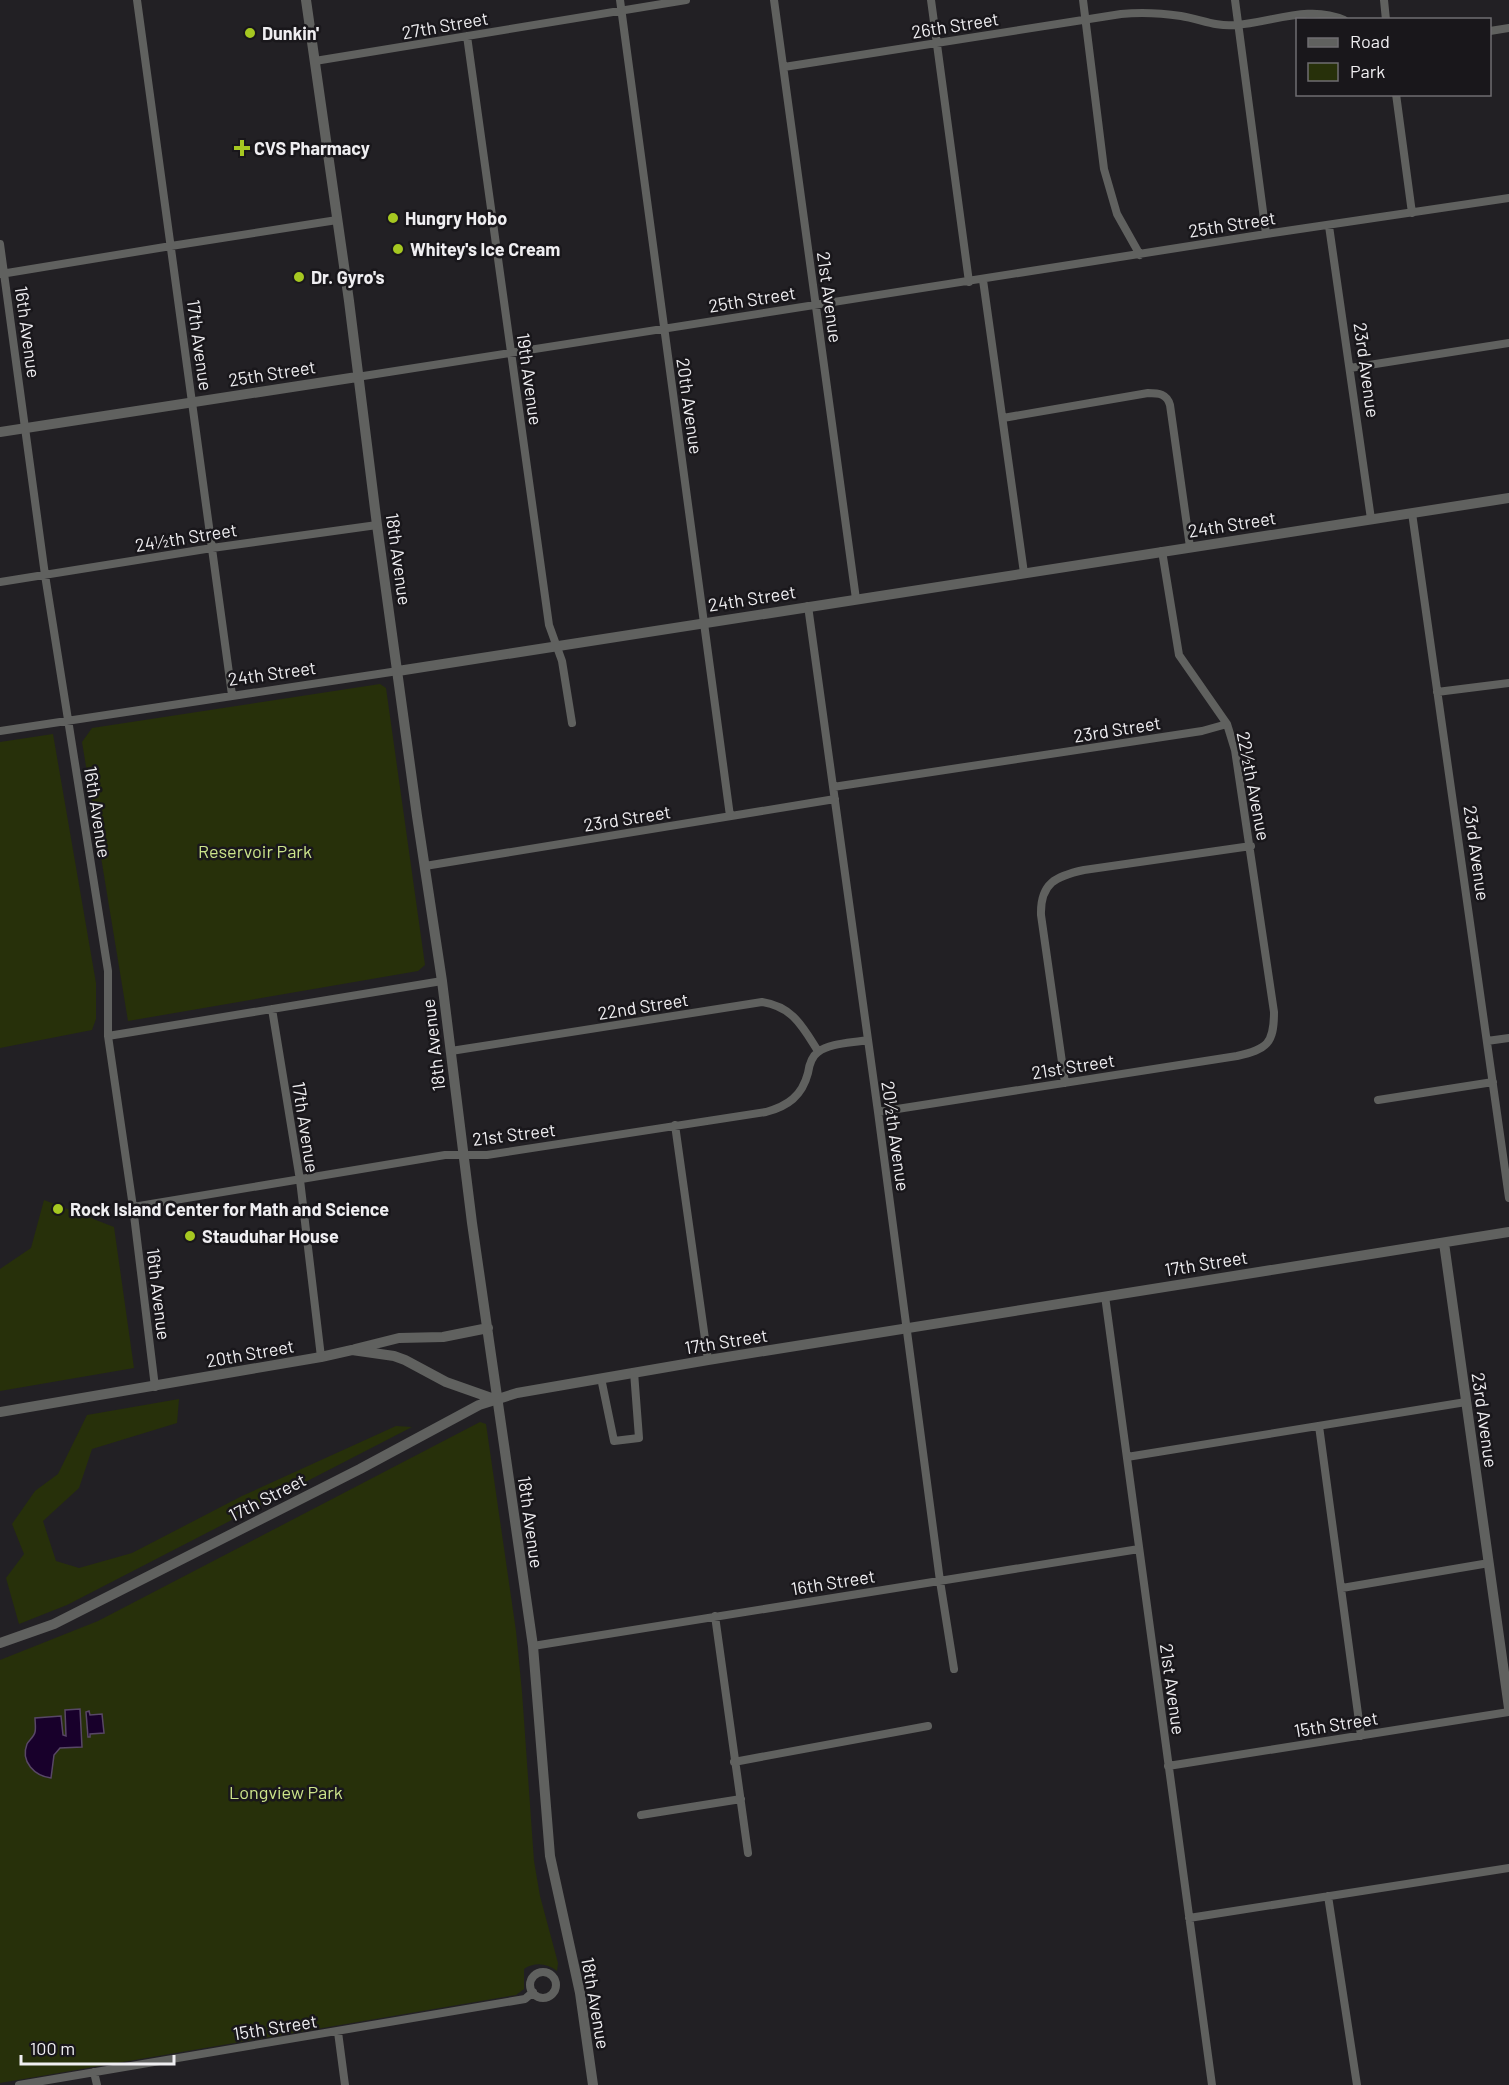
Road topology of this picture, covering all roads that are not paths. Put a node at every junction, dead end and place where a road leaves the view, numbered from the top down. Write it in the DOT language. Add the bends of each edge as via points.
graph roads {
  1 [pos="137,0"];
  2 [pos="306,0"];
  3 [pos="620,0"];
  4 [pos="686,0"];
  5 [pos="774,0"];
  6 [pos="931,0"];
  7 [pos="1083,0"];
  8 [pos="1235,0"];
  9 [pos="1384,0"];
  10 [pos="621,11"];
  11 [pos="1086,18"];
  12 [pos="1340,18"];
  13 [pos="1386,18"];
  14 [pos="1238,25"];
  15 [pos="1509,28"];
  16 [pos="1491,32"];
  17 [pos="467,36"];
  18 [pos="937,44"];
  19 [pos="315,61"];
  20 [pos="784,67"];
  21 [pos="1396,96"];
  22 [pos="1509,198"];
  23 [pos="1412,213"];
  24 [pos="337,220"];
  25 [pos="1329,226"];
  26 [pos="1266,234"];
  27 [pos="0,244"];
  28 [pos="171,246"];
  29 [pos="1140,255"];
  30 [pos="2,274"];
  31 [pos="983,280"];
  32 [pos="969,282"];
  33 [pos="816,306"];
  34 [pos="665,329"];
  35 [pos="1509,343"];
  36 [pos="511,353"];
  37 [pos="1350,368"];
  38 [pos="357,377"];
  39 [pos="193,402"];
  40 [pos="1003,418"];
  41 [pos="26,429"];
  42 [pos="0,432"];
  43 [pos="1509,498"];
  44 [pos="1412,513"];
  45 [pos="1371,519"];
  46 [pos="377,525"];
  47 [pos="1190,547"];
  48 [pos="212,548"];
  49 [pos="1162,551"];
  50 [pos="1024,573"];
  51 [pos="45,575"];
  52 [pos="0,582"];
  53 [pos="856,599"];
  54 [pos="808,606"];
  55 [pos="704,622"];
  56 [pos="557,645"];
  57 [pos="398,671"];
  58 [pos="1509,683"];
  59 [pos="1437,692"];
  60 [pos="232,695"];
  61 [pos="67,721"];
  62 [pos="572,723"];
  63 [pos="1227,724"];
  64 [pos="0,731"];
  65 [pos="833,787"];
  66 [pos="835,799"];
  67 [pos="730,816"];
  68 [pos="1251,846"];
  69 [pos="425,866"];
  70 [pos="442,981"];
  71 [pos="272,1009"];
  72 [pos="108,1036"];
  73 [pos="1509,1038"];
  74 [pos="867,1040"];
  75 [pos="1269,1041"];
  76 [pos="1487,1041"];
  77 [pos="451,1051"];
  78 [pos="818,1052"];
  79 [pos="1493,1082"];
  80 [pos="1065,1083"];
  81 [pos="1378,1100"];
  82 [pos="878,1112"];
  83 [pos="675,1125"];
  84 [pos="463,1155"];
  85 [pos="300,1180"];
  86 [pos="1509,1198"];
  87 [pos="133,1207"];
  88 [pos="1509,1232"];
  89 [pos="1444,1243"];
  90 [pos="1105,1296"];
  91 [pos="488,1328"];
  92 [pos="906,1329"];
  93 [pos="352,1350"];
  94 [pos="321,1357"];
  95 [pos="708,1360"];
  96 [pos="634,1372"];
  97 [pos="602,1378"];
  98 [pos="155,1387"];
  99 [pos="497,1400"];
  100 [pos="1466,1402"];
  101 [pos="0,1412"];
  102 [pos="1319,1426"];
  103 [pos="1127,1457"];
  104 [pos="1139,1549"];
  105 [pos="1489,1563"];
  106 [pos="939,1581"];
  107 [pos="1342,1588"];
  108 [pos="716,1616"];
  109 [pos="0,1643"];
  110 [pos="533,1646"];
  111 [pos="954,1669"];
  112 [pos="1509,1710"];
  113 [pos="928,1726"];
  114 [pos="1361,1736"];
  115 [pos="734,1762"];
  116 [pos="1168,1766"];
  117 [pos="741,1799"];
  118 [pos="641,1815"];
  119 [pos="748,1852"];
  120 [pos="1509,1868"];
  121 [pos="1328,1896"];
  122 [pos="1189,1918"];
  123 [pos="532,1992"];
  124 [pos="338,2032"];
  125 [pos="94,2072"];
  126 [pos="20,2085"];
  127 [pos="96,2085"];
  128 [pos="345,2085"];
  129 [pos="593,2085"];
  130 [pos="1212,2085"];
  131 [pos="1358,2085"];
  1 -- 28 [label="street, 17th Avenue"];
  2 -- 19 [label="street, 18th Avenue"];
  3 -- 10 [label="street, 20th Avenue"];
  4 -- 10 [label="street, 27th Street"];
  5 -- 20 [label="street, 21st Avenue"];
  6 -- 18 [label="street"];
  7 -- 11 [label="street"];
  8 -- 14 [label="street"];
  9 -- 13 [label="street"];
  10 -- 17 [label="street, 27th Street"];
  10 -- 34 [label="street, 20th Avenue"];
  11 -- 14 [label="street, 26th Street" via="1143,12"];
  11 -- 18 [label="street, 26th Street"];
  11 -- 29 [label="street" via="1104,169 1117,214"];
  12 -- 14 [label="street, 26th Street" via="1318,13"];
  14 -- 26 [label="street"];
  15 -- 16 [label="street"];
  17 -- 19 [label="street, 27th Street"];
  17 -- 36 [label="street, 19th Avenue"];
  18 -- 20 [label="street, 26th Street"];
  18 -- 32 [label="street"];
  19 -- 24 [label="street, 18th Avenue"];
  20 -- 33 [label="street, 21st Avenue"];
  21 -- 23 [label="street"];
  22 -- 23 [label="street, 25th Street"];
  23 -- 25 [label="street, 25th Street"];
  24 -- 28 [label="street"];
  24 -- 38 [label="street, 18th Avenue"];
  25 -- 26 [label="street, 25th Street"];
  25 -- 37 [label="street, 23rd Avenue"];
  26 -- 29 [label="street, 25th Street"];
  27 -- 30 [label="street, 16th Avenue"];
  28 -- 30 [label="street"];
  28 -- 39 [label="street, 17th Avenue"];
  29 -- 31 [label="street, 25th Street"];
  30 -- 41 [label="street, 16th Avenue"];
  31 -- 32 [label="street, 25th Street"];
  31 -- 40 [label="street"];
  32 -- 33 [label="street, 25th Street"];
  33 -- 34 [label="street, 25th Street"];
  33 -- 53 [label="street, 21st Avenue"];
  34 -- 36 [label="street, 25th Street"];
  34 -- 55 [label="street, 20th Avenue"];
  35 -- 37 [label="street"];
  36 -- 38 [label="street, 25th Street"];
  36 -- 56 [label="street, 19th Avenue" via="549,625"];
  37 -- 45 [label="street, 23rd Avenue"];
  38 -- 39 [label="street, 25th Street"];
  38 -- 46 [label="street, 18th Avenue"];
  39 -- 41 [label="street, 25th Street"];
  39 -- 48 [label="street, 17th Avenue"];
  40 -- 47 [label="street" via="1161,393 1170,405"];
  40 -- 50 [label="street"];
  41 -- 42 [label="street, 25th Street"];
  41 -- 51 [label="street, 16th Avenue"];
  43 -- 44 [label="street, 24th Street"];
  44 -- 45 [label="street, 24th Street"];
  44 -- 59 [label="street, 23rd Avenue"];
  45 -- 47 [label="street, 24th Street"];
  46 -- 48 [label="street, 24½th Street"];
  46 -- 57 [label="street, 18th Avenue"];
  47 -- 49 [label="street, 24th Street"];
  48 -- 51 [label="street, 24½th Street"];
  48 -- 60 [label="street, 17th Avenue"];
  49 -- 50 [label="street, 24th Street"];
  49 -- 63 [label="street, 22½th Avenue" via="1179,655"];
  50 -- 53 [label="street, 24th Street"];
  51 -- 52 [label="street, 24½th Street"];
  51 -- 61 [label="street, 16th Avenue"];
  53 -- 54 [label="street, 24th Street"];
  54 -- 55 [label="street, 24th Street"];
  54 -- 65 [label="street, 20½th Avenue"];
  55 -- 56 [label="street, 24th Street"];
  55 -- 67 [label="street, 20th Avenue"];
  56 -- 57 [label="street, 24th Street"];
  56 -- 62 [label="street, 19th Avenue"];
  57 -- 60 [label="street, 24th Street"];
  57 -- 69 [label="street, 18th Avenue"];
  58 -- 59 [label="street"];
  59 -- 76 [label="street, 23rd Avenue"];
  60 -- 61 [label="street, 24th Street"];
  61 -- 64 [label="street, 24th Street"];
  61 -- 72 [label="street, 16th Avenue" via="108,971"];
  63 -- 65 [label="street, 23rd Street"];
  63 -- 68 [label="street, 22½th Avenue"];
  65 -- 66 [label="street, 20½th Avenue"];
  66 -- 67 [label="street, 23rd Street"];
  66 -- 74 [label="street, 20½th Avenue"];
  67 -- 69 [label="street, 23rd Street"];
  68 -- 75 [label="street, 22½th Avenue" via="1274,1012"];
  68 -- 80 [label="street" via="1083,870 1064,874 1049,885 1041,902 1041,915"];
  69 -- 70 [label="street, 18th Avenue"];
  70 -- 71 [label="street"];
  70 -- 77 [label="street, 18th Avenue"];
  71 -- 72 [label="street"];
  71 -- 85 [label="street, 17th Avenue"];
  72 -- 87 [label="street, 16th Avenue"];
  73 -- 76 [label="street"];
  74 -- 78 [label="street"];
  74 -- 82 [label="street, 20½th Avenue"];
  75 -- 80 [label="street, 21st Street" via="1255,1052 1236,1056"];
  76 -- 79 [label="street, 23rd Avenue"];
  77 -- 78 [label="street, 22nd Street" via="762,1002 788,1011"];
  77 -- 84 [label="street, 18th Avenue"];
  78 -- 83 [label="street, 21st Street" via="800,1093 787,1105 766,1112"];
  79 -- 81 [label="street"];
  79 -- 86 [label="street, 23rd Avenue"];
  80 -- 82 [label="street, 21st Street"];
  82 -- 92 [label="street, 20½th Avenue"];
  83 -- 84 [label="street, 21st Street" via="487,1155"];
  83 -- 95 [label="street"];
  84 -- 85 [label="street, 21st Street"];
  84 -- 91 [label="street, 18th Avenue"];
  85 -- 87 [label="street, 21st Street"];
  85 -- 94 [label="street, 17th Avenue"];
  87 -- 98 [label="street, 16th Avenue"];
  88 -- 89 [label="street, 17th Street"];
  89 -- 90 [label="street, 17th Street"];
  89 -- 100 [label="street, 23rd Avenue"];
  90 -- 92 [label="street, 17th Street"];
  90 -- 103 [label="street, 21st Avenue"];
  91 -- 93 [label="street" via="443,1337 399,1338"];
  91 -- 99 [label="street, 18th Avenue"];
  92 -- 95 [label="street, 17th Street"];
  92 -- 106 [label="street, 20½th Avenue"];
  93 -- 94 [label="street, 20th Street"];
  93 -- 99 [label="street, 20th Street" via="394,1356 446,1382"];
  94 -- 98 [label="street, 20th Street"];
  95 -- 96 [label="street, 17th Street"];
  96 -- 97 [label="street, 17th Street"];
  96 -- 97 [label="street" via="639,1438 614,1441"];
  97 -- 99 [label="street, 17th Street"];
  98 -- 101 [label="street, 20th Street"];
  99 -- 109 [label="street, 17th Street" via="479,1405 54,1624"];
  99 -- 110 [label="street, 18th Avenue"];
  100 -- 102 [label="street"];
  100 -- 105 [label="street, 23rd Avenue"];
  102 -- 103 [label="street"];
  102 -- 107 [label="street"];
  103 -- 104 [label="street, 21st Avenue"];
  104 -- 106 [label="street, 16th Street"];
  104 -- 116 [label="street, 21st Avenue"];
  105 -- 107 [label="street"];
  105 -- 112 [label="street, 23rd Avenue"];
  106 -- 108 [label="street, 16th Street"];
  106 -- 111 [label="street, 20½th Avenue"];
  107 -- 114 [label="street"];
  108 -- 110 [label="street, 16th Street"];
  108 -- 115 [label="street"];
  110 -- 129 [label="street, 18th Avenue" via="550,1856 580,1993"];
  112 -- 114 [label="street, 15th Street"];
  113 -- 115 [label="street"];
  114 -- 116 [label="street, 15th Street"];
  115 -- 117 [label="street"];
  116 -- 122 [label="street, 21st Avenue"];
  117 -- 118 [label="street"];
  117 -- 119 [label="street"];
  120 -- 121 [label="street"];
  121 -- 122 [label="street"];
  121 -- 131 [label="street"];
  122 -- 130 [label="street, 21st Avenue"];
  123 -- 124 [label="street, 15th Street" via="525,1999"];
  124 -- 125 [label="street, 15th Street"];
  124 -- 128 [label="street"];
  125 -- 126 [label="street, 15th Street"];
  125 -- 127 [label="street"];
}
